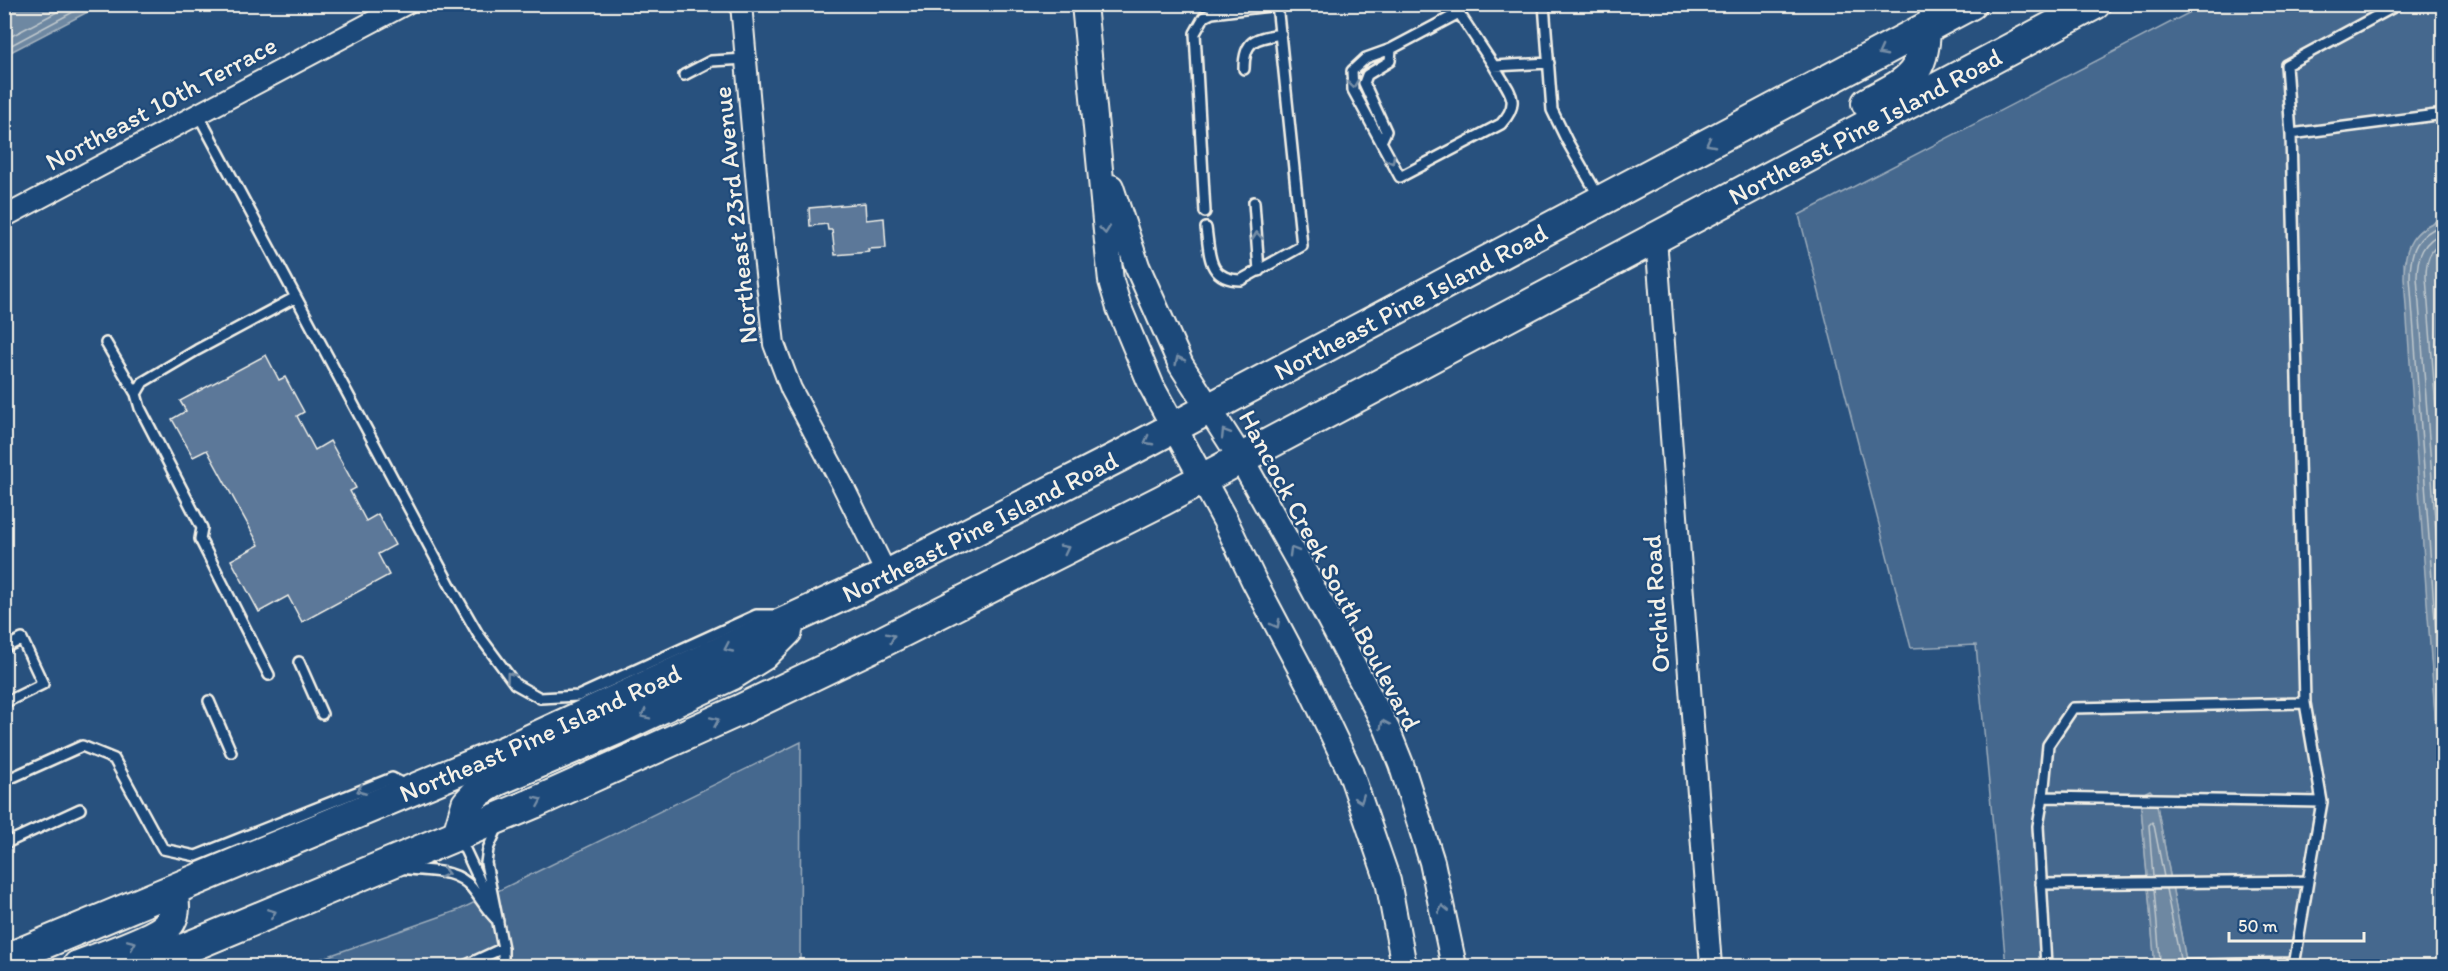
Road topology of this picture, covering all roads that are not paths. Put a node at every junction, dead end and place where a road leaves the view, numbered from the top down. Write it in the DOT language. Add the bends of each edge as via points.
graph roads {
  1 [pos="406,4"];
  2 [pos="741,4"];
  3 [pos="1084,4"];
  4 [pos="1544,4"];
  5 [pos="1971,4"];
  6 [pos="2095,4"];
  7 [pos="2399,4"];
  8 [pos="1277,5"];
  9 [pos="1457,9"];
  10 [pos="1925,17"];
  11 [pos="1281,34"];
  12 [pos="1391,49"];
  13 [pos="746,59"];
  14 [pos="1549,63"];
  15 [pos="1494,66"];
  16 [pos="1244,69"];
  17 [pos="684,75"];
  18 [pos="198,114"];
  19 [pos="2444,114"];
  20 [pos="2292,134"];
  21 [pos="1381,142"];
  22 [pos="1099,151"];
  23 [pos="1601,201"];
  24 [pos="1254,202"];
  25 [pos="1205,212"];
  26 [pos="4,217"];
  27 [pos="1206,228"];
  28 [pos="1656,238"];
  29 [pos="1259,271"];
  30 [pos="296,297"];
  31 [pos="1540,300"];
  32 [pos="106,343"];
  33 [pos="136,394"];
  34 [pos="1210,409"];
  35 [pos="1175,427"];
  36 [pos="1240,457"];
  37 [pos="1201,478"];
  38 [pos="887,575"];
  39 [pos="798,616"];
  40 [pos="4,648"];
  41 [pos="300,662"];
  42 [pos="269,675"];
  43 [pos="209,701"];
  44 [pos="4,703"];
  45 [pos="2305,703"];
  46 [pos="322,714"];
  47 [pos="231,752"];
  48 [pos="4,781"];
  49 [pos="414,790"];
  50 [pos="2043,797"];
  51 [pos="2322,802"];
  52 [pos="80,809"];
  53 [pos="505,816"];
  54 [pos="458,836"];
  55 [pos="4,844"];
  56 [pos="387,866"];
  57 [pos="2308,881"];
  58 [pos="2041,884"];
  59 [pos="172,891"];
  60 [pos="498,921"];
  61 [pos="503,948"];
  62 [pos="4,960"];
  63 [pos="2294,965"];
  64 [pos="78,966"];
  65 [pos="143,966"];
  66 [pos="464,966"];
  67 [pos="503,966"];
  68 [pos="1404,966"];
  69 [pos="1454,966"];
  70 [pos="1711,966"];
  71 [pos="2046,966"];
  72 [pos="2151,966"];
  1 -- 18 [label="street, Northeast 10th Terrace"];
  2 -- 13 [label="street, Northeast 23rd Avenue"];
  3 -- 22 [label="street"];
  4 -- 14 [label="lane"];
  5 -- 10 [label="main road, Northeast Pine Island Road"];
  6 -- 28 [label="main road, Northeast Pine Island Road"];
  7 -- 20 [label="lane" via="2286,65"];
  8 -- 11 [label="lane"];
  8 -- 25 [label="lane" via="1212,13 1204,17 1194,33"];
  9 -- 12 [label="lane"];
  9 -- 15 [label="lane"];
  10 -- 23 [label="main road, Northeast Pine Island Road, one-way"];
  10 -- 31 [label="main road, Northeast Pine Island Road" via="1923,57 1915,72 1900,85 1585,255"];
  11 -- 16 [label="lane" via="1252,41 1244,57"];
  11 -- 29 [label="lane" via="1302,246"];
  12 -- 21 [label="lane" via="1390,61 1367,75 1364,83 1386,131"];
  12 -- 21 [label="lane, one-way" via="1366,58 1352,70 1353,90"];
  13 -- 17 [label="lane" via="711,61"];
  13 -- 38 [label="street, Northeast 23rd Avenue" via="774,344 791,388"];
  14 -- 15 [label="lane"];
  14 -- 23 [label="lane" via="1552,110"];
  21 -- 15 [label="lane, one-way" via="1400,177 1500,124 1512,112 1513,99"];
  18 -- 26 [label="street, Northeast 10th Terrace"];
  18 -- 30 [label="lane"];
  19 -- 20 [label="lane"];
  20 -- 45 [label="lane"];
  34 -- 22 [label="street, Hancock Creek South Boulevard, one-way" via="1181,365 1137,266"];
  22 -- 35 [label="street, one-way" via="1116,299 1128,336"];
  23 -- 34 [label="main road, Northeast Pine Island Road"];
  29 -- 24 [label="lane, one-way"];
  27 -- 29 [label="lane" via="1212,267 1222,278 1241,280"];
  28 -- 31 [label="main road, Northeast Pine Island Road"];
  28 -- 70 [label="street, Orchid Road"];
  30 -- 33 [label="lane" via="143,382"];
  39 -- 30 [label="lane, one-way" via="756,615 579,696 540,698 515,684 478,634 451,587"];
  31 -- 36 [label="main road, Northeast Pine Island Road"];
  32 -- 33 [label="lane"];
  33 -- 42 [label="lane" via="202,528 200,540"];
  34 -- 35 [label="main road, Northeast Pine Island Road"];
  36 -- 34 [label="street, Hancock Creek South Boulevard, one-way"];
  35 -- 37 [label="street"];
  35 -- 38 [label="main road, Northeast Pine Island Road, one-way"];
  36 -- 37 [label="main road, Northeast Pine Island Road"];
  69 -- 36 [label="street, Hancock Creek South Boulevard, one-way" via="1432,862 1387,729"];
  53 -- 37 [label="main road, Northeast Pine Island Road, one-way" via="867,649"];
  37 -- 68 [label="street, one-way" via="1350,771 1388,881"];
  38 -- 39 [label="main road, Northeast Pine Island Road"];
  39 -- 49 [label="main road, Northeast Pine Island Road, one-way"];
  39 -- 54 [label="main road, one-way" via="762,655 731,675 478,792 467,804"];
  40 -- 44 [label="lane" via="22,639 43,684"];
  41 -- 46 [label="lane"];
  43 -- 47 [label="lane"];
  45 -- 50 [label="lane" via="2073,708 2048,745"];
  45 -- 51 [label="lane"];
  49 -- 48 [label="lane, one-way" via="392,778 196,856 163,849 114,759 82,746"];
  49 -- 59 [label="main road, Northeast Pine Island Road"];
  50 -- 51 [label="lane"];
  50 -- 58 [label="lane" via="2038,826"];
  51 -- 57 [label="lane"];
  52 -- 55 [label="lane"];
  53 -- 54 [label="main road, Northeast Pine Island Road"];
  53 -- 60 [label="lane" via="492,836 486,863"];
  54 -- 56 [label="main road, Northeast Pine Island Road"];
  54 -- 60 [label="lane"];
  56 -- 60 [label="lane, one-way" via="439,870 463,879"];
  65 -- 56 [label="main road, Northeast Pine Island Road, one-way"];
  57 -- 58 [label="lane"];
  57 -- 63 [label="lane"];
  58 -- 71 [label="lane"];
  59 -- 62 [label="main road, Northeast Pine Island Road"];
  64 -- 59 [label="main road, one-way" via="157,934 170,924 174,913"];
  60 -- 61 [label="lane"];
  61 -- 66 [label="lane"];
  61 -- 67 [label="lane"];
  63 -- 72 [label="lane"];
}
